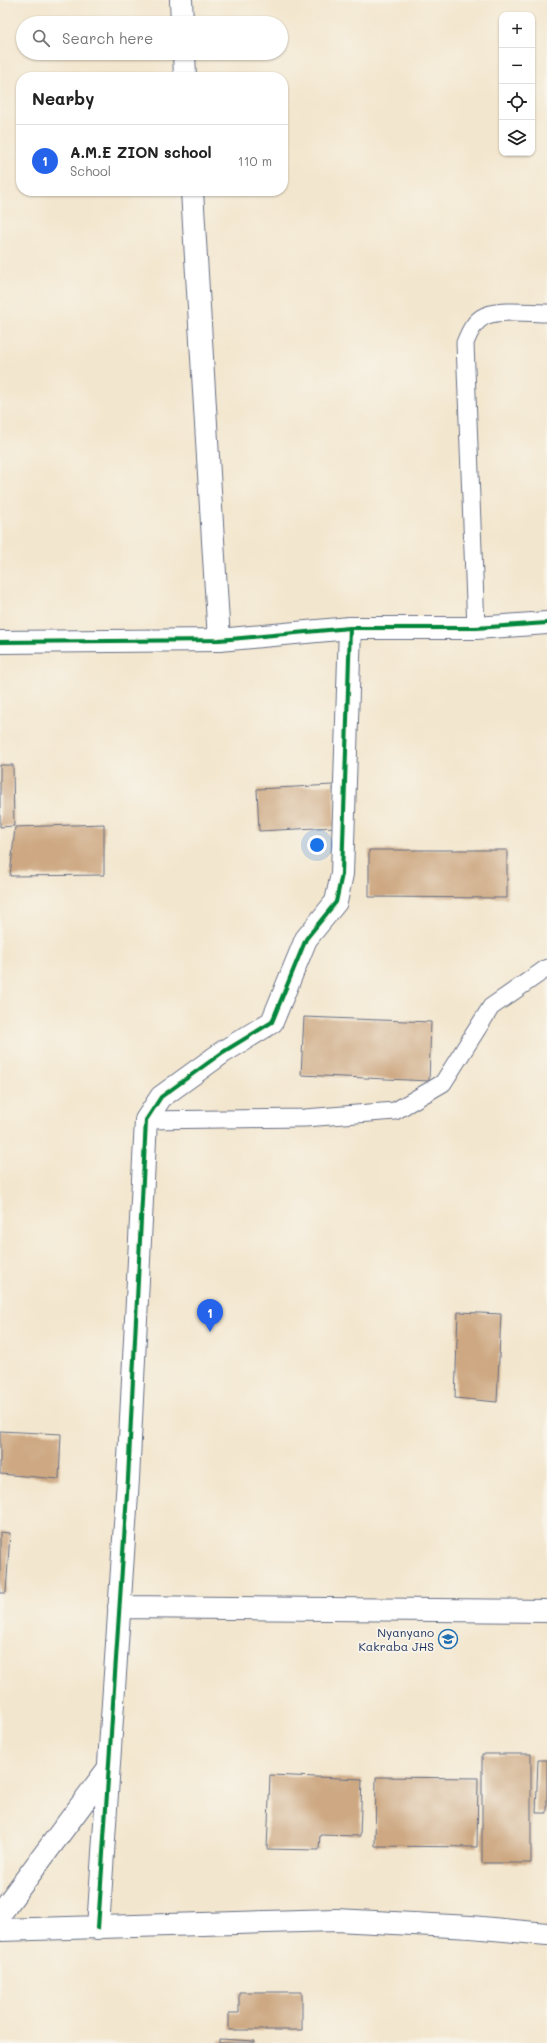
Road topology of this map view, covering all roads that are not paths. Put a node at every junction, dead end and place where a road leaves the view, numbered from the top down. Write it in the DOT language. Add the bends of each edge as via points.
graph roads {
  1 [pos="181,0"];
  2 [pos="182,16"];
  3 [pos="184,60"];
  4 [pos="185,72"];
  5 [pos="192,196"];
  6 [pos="547,313"];
  7 [pos="547,623"];
  8 [pos="350,628"];
  9 [pos="476,628"];
  10 [pos="219,640"];
  11 [pos="0,642"];
  12 [pos="547,968"];
  13 [pos="146,1120"];
  14 [pos="119,1607"];
  15 [pos="547,1612"];
  16 [pos="108,1769"];
  17 [pos="0,1914"];
  18 [pos="98,1928"];
  19 [pos="0,1930"];
  20 [pos="547,1934"];
  1 -- 2 [label="street"];
  3 -- 4 [label="street"];
  5 -- 10 [label="street"];
  6 -- 9 [label="lane" via="504,312 485,316 471,328 465,343"];
  7 -- 9 [label="street"];
  8 -- 9 [label="street"];
  8 -- 10 [label="street"];
  8 -- 13 [label="street" via="342,874 336,902 306,938 272,1022 223,1052 160,1097"];
  10 -- 11 [label="street"];
  12 -- 13 [label="lane" via="491,1007 444,1084 395,1111 305,1118"];
  13 -- 14 [label="street"];
  14 -- 15 [label="street"];
  14 -- 16 [label="street"];
  16 -- 17 [label="street"];
  16 -- 18 [label="street"];
  18 -- 19 [label="street"];
  18 -- 20 [label="street" via="336,1920 471,1926"];
}
